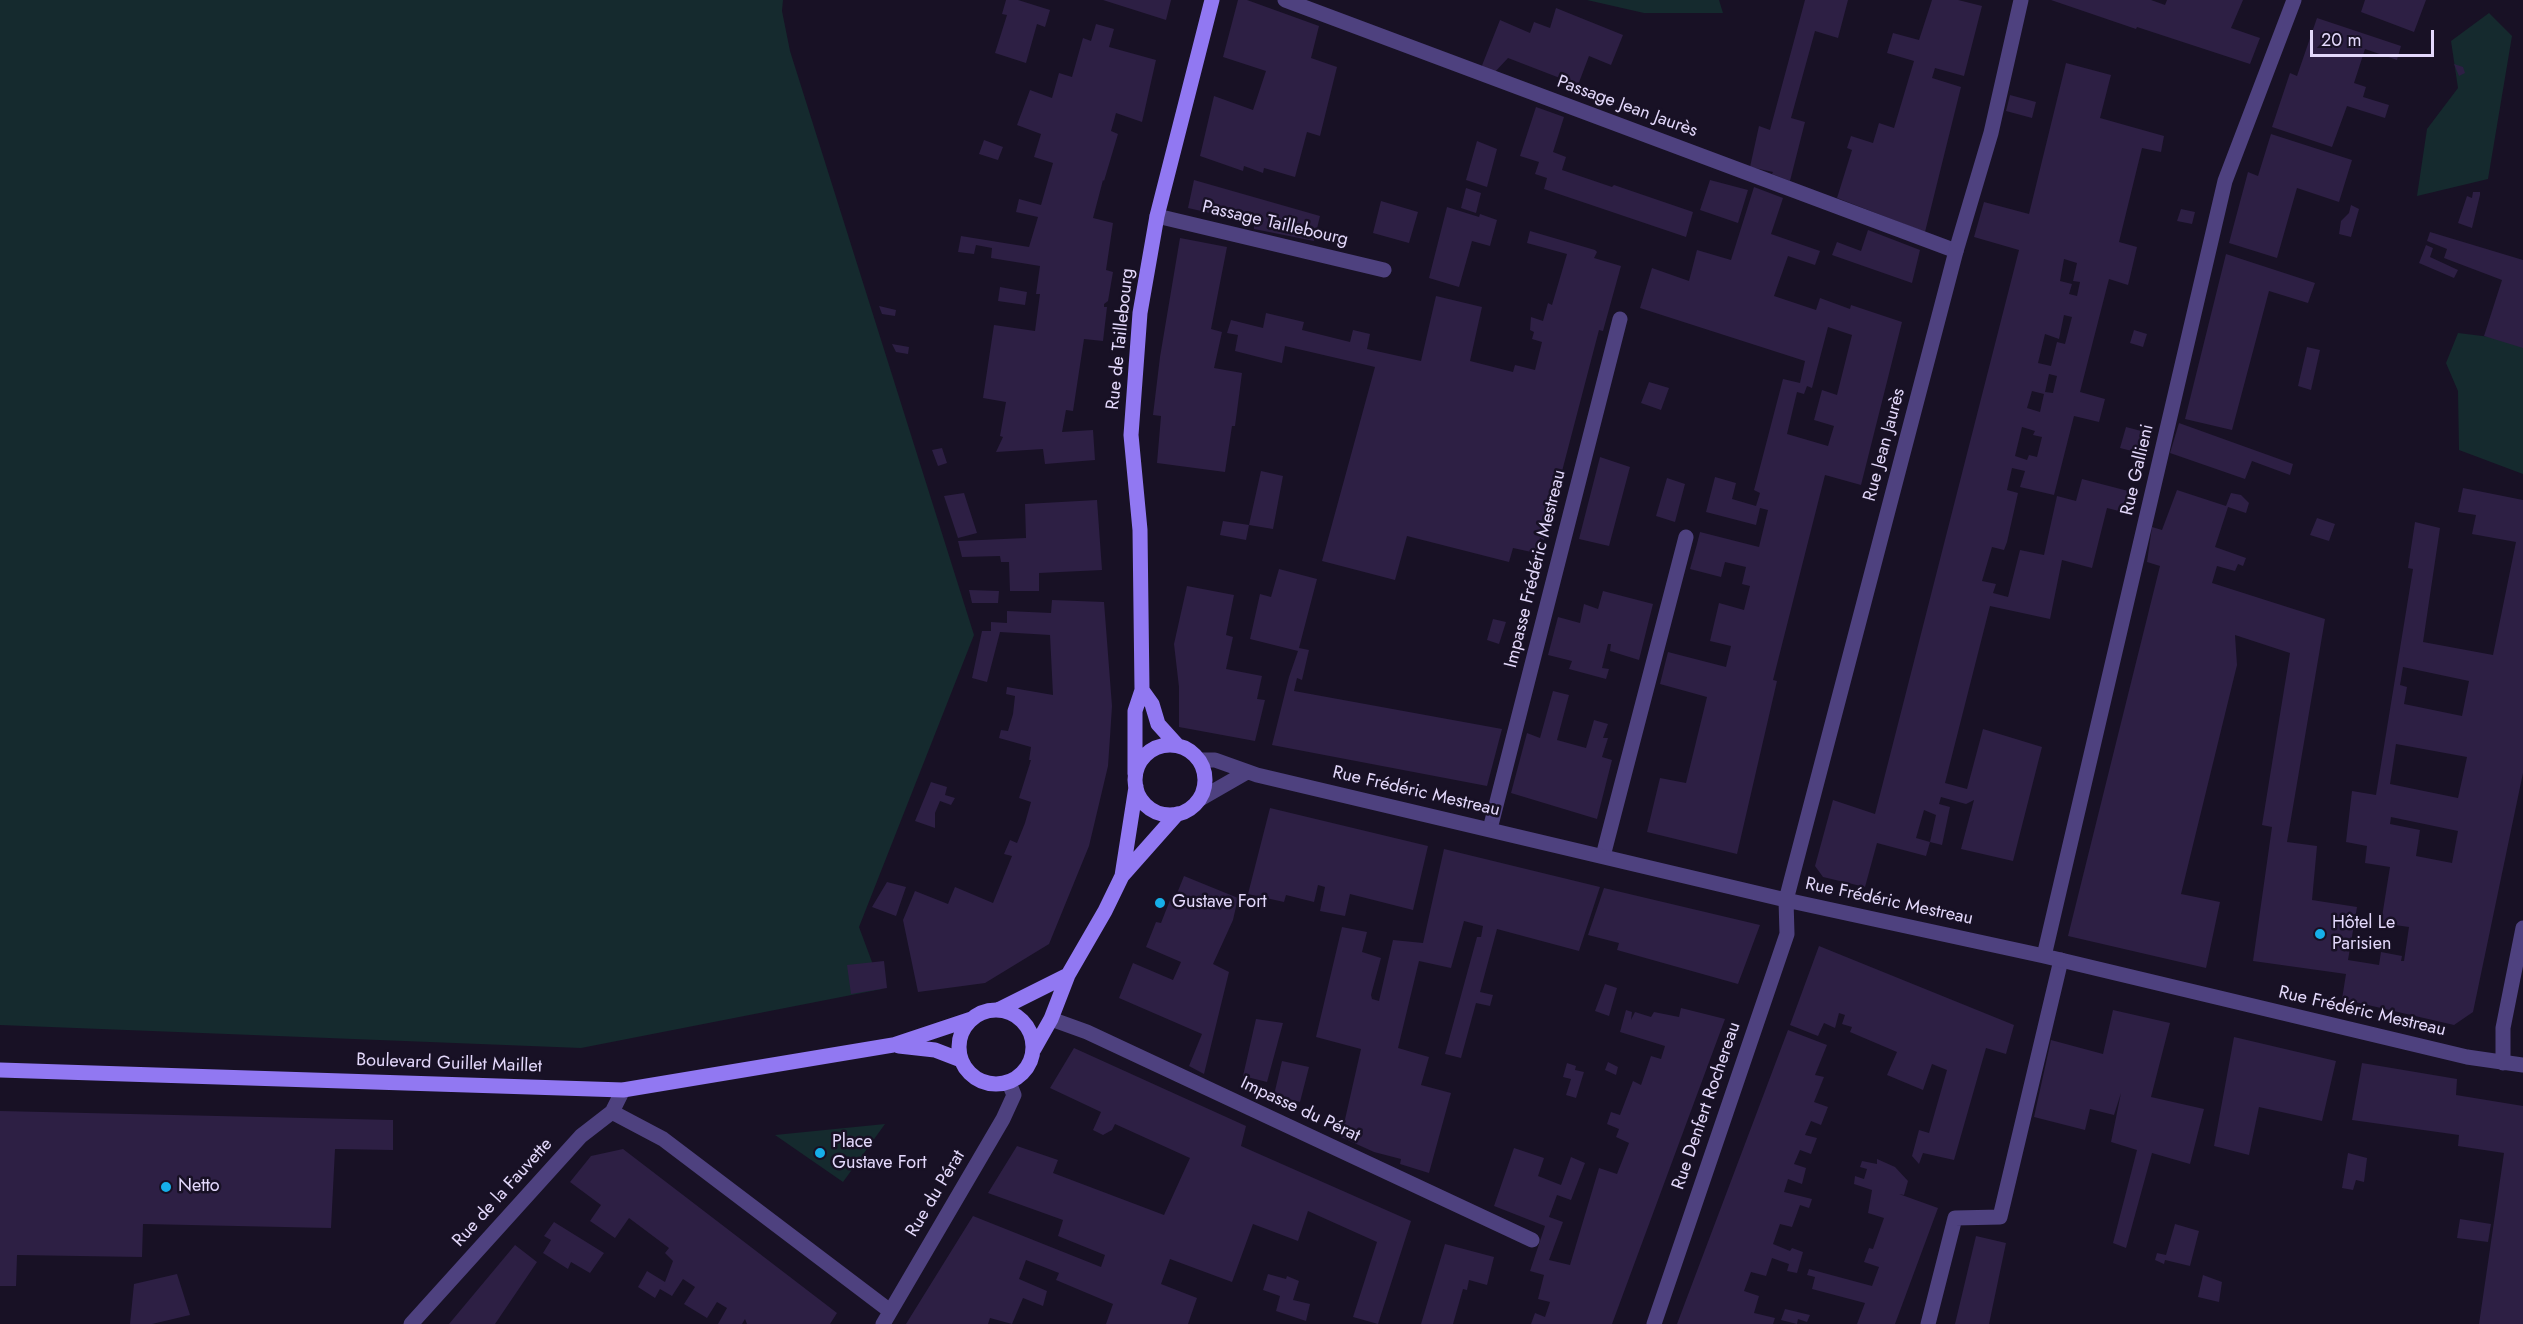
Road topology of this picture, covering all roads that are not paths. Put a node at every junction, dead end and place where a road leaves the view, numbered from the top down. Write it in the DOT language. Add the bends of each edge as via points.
graph roads {
  1 [pos="1212,0"];
  2 [pos="1285,0"];
  3 [pos="2020,0"];
  4 [pos="2294,0"];
  5 [pos="1157,216"];
  6 [pos="1956,251"];
  7 [pos="1384,270"];
  8 [pos="1620,319"];
  9 [pos="1686,537"];
  10 [pos="1142,690"];
  11 [pos="1177,745"];
  12 [pos="1199,760"];
  13 [pos="1247,772"];
  14 [pos="1136,780"];
  15 [pos="1200,799"];
  16 [pos="1178,814"];
  17 [pos="1490,829"];
  18 [pos="1603,856"];
  19 [pos="1122,876"];
  20 [pos="1786,900"];
  21 [pos="2523,928"];
  22 [pos="2044,956"];
  23 [pos="2061,960"];
  24 [pos="1068,975"];
  25 [pos="998,1010"];
  26 [pos="971,1019"];
  27 [pos="1051,1019"];
  28 [pos="893,1045"];
  29 [pos="1034,1049"];
  30 [pos="961,1060"];
  31 [pos="2503,1063"];
  32 [pos="2523,1065"];
  33 [pos="0,1070"];
  34 [pos="1009,1083"];
  35 [pos="623,1090"];
  36 [pos="612,1113"];
  37 [pos="1532,1240"];
  38 [pos="886,1317"];
  39 [pos="411,1324"];
  40 [pos="1654,1324"];
  41 [pos="1928,1324"];
  1 -- 5 [label="street, Rue de Taillebourg"];
  2 -- 6 [label="street, Passage Jean Jaurès"];
  3 -- 6 [label="street, Rue Jean Jaurès" via="1991,133"];
  4 -- 22 [label="street, Rue Gallieni" via="2225,181"];
  5 -- 7 [label="street, Passage Taillebourg"];
  5 -- 10 [label="street, Rue de Taillebourg" via="1140,313 1131,435 1140,530"];
  6 -- 20 [label="street, Rue Jean Jaurès"];
  8 -- 17 [label="street, Impasse Frédéric Mestreau"];
  9 -- 18 [label="street"];
  10 -- 11 [label="street, Rue de Taillebourg" via="1152,704 1158,724"];
  10 -- 14 [label="street, Rue de Taillebourg" via="1135,711"];
  11 -- 12 [label="street"];
  11 -- 14 [label="street" via="1163,745 1150,751 1141,760"];
  12 -- 13 [label="street, Rue Frédéric Mestreau" via="1215,760"];
  12 -- 15 [label="street" via="1205,773"];
  13 -- 15 [label="street"];
  13 -- 17 [label="street, Rue Frédéric Mestreau"];
  14 -- 16 [label="street" via="1141,800 1151,809"];
  14 -- 19 [label="street"];
  15 -- 16 [label="street"];
  16 -- 19 [label="street"];
  17 -- 18 [label="street, Rue Frédéric Mestreau"];
  18 -- 20 [label="street, Rue Frédéric Mestreau"];
  19 -- 24 [label="street"];
  20 -- 22 [label="street, Rue Frédéric Mestreau"];
  20 -- 40 [label="street, Rue Denfert Rochereau" via="1787,934"];
  21 -- 31 [label="street" via="2503,1028"];
  22 -- 23 [label="street, Rue Frédéric Mestreau"];
  23 -- 31 [label="street, Rue Frédéric Mestreau"];
  23 -- 41 [label="street" via="2000,1217 1955,1218"];
  24 -- 25 [label="street"];
  24 -- 27 [label="street"];
  25 -- 26 [label="street"];
  25 -- 29 [label="street" via="1013,1013 1024,1022 1032,1034"];
  26 -- 28 [label="street, Boulevard Guillet Maillet"];
  26 -- 30 [label="street" via="958,1046"];
  27 -- 29 [label="street"];
  27 -- 37 [label="street, Impasse du Pérat" via="1087,1032"];
  28 -- 30 [label="street, Boulevard Guillet Maillet" via="935,1050"];
  28 -- 35 [label="street, Boulevard Guillet Maillet"];
  29 -- 34 [label="street" via="1030,1064"];
  30 -- 34 [label="street" via="980,1081 994,1085"];
  31 -- 32 [label="street, Rue Frédéric Mestreau"];
  33 -- 35 [label="street, Boulevard Guillet Maillet"];
  34 -- 38 [label="street, Rue du Pérat" via="1014,1095 1003,1119"];
  35 -- 36 [label="street, Rue de la Fauvette"];
  36 -- 38 [label="street" via="663,1139"];
  36 -- 39 [label="street, Rue de la Fauvette" via="580,1136"];
}
